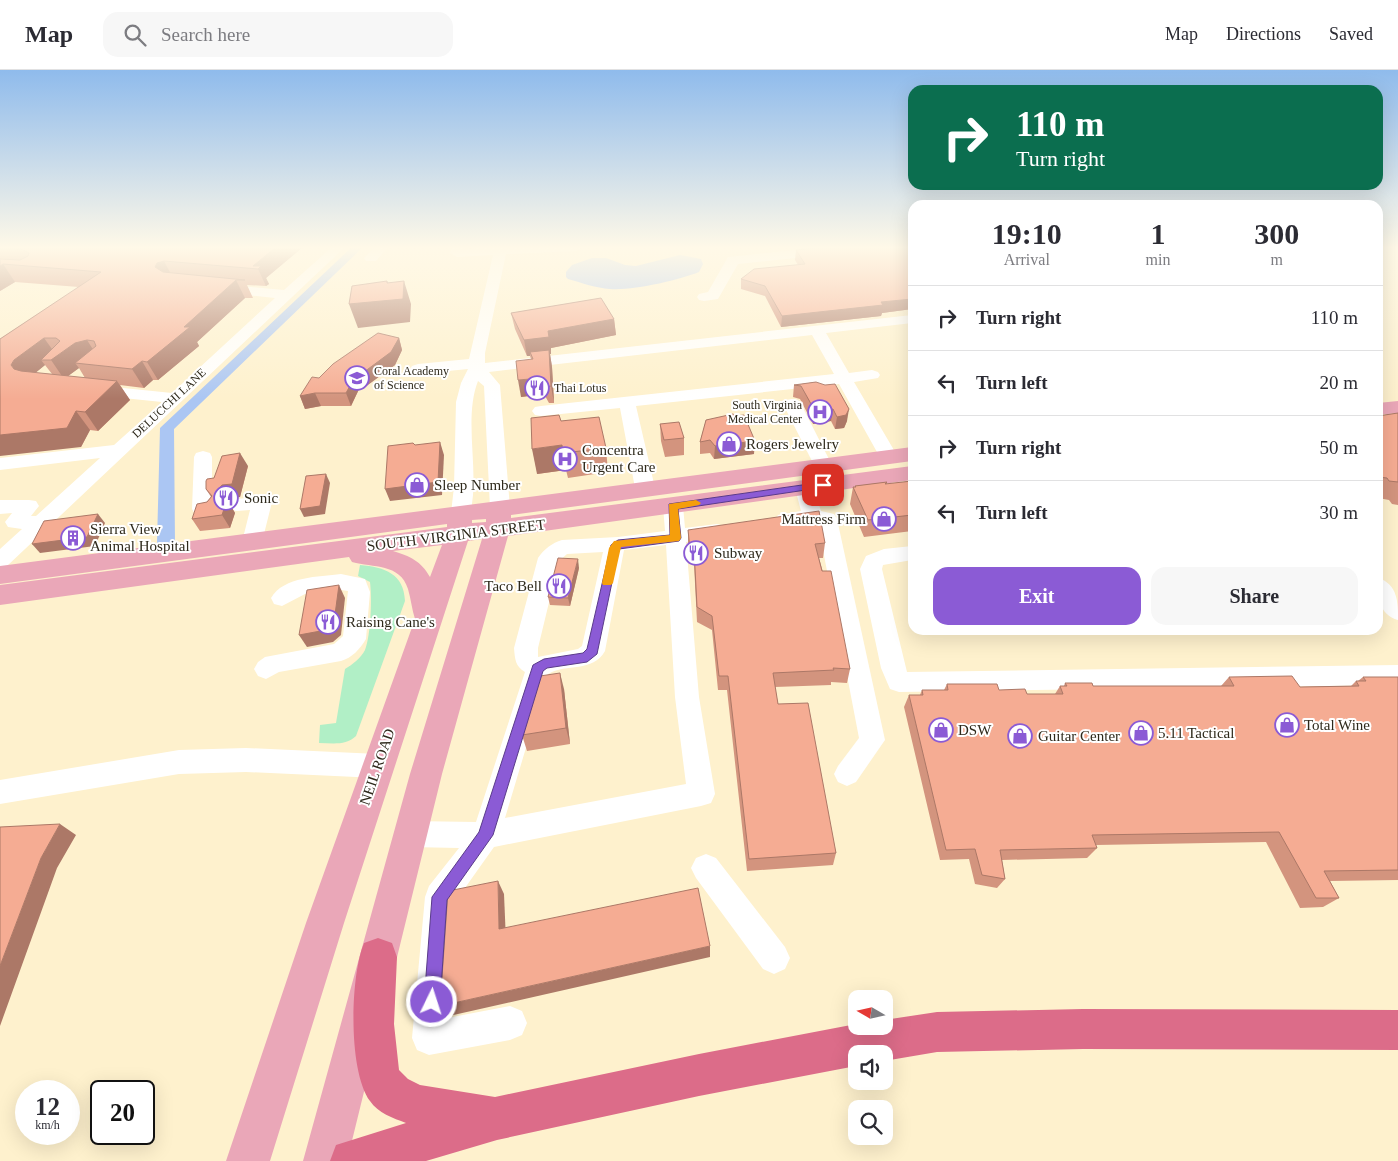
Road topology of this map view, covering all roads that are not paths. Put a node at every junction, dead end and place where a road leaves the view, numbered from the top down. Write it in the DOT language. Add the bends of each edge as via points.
graph roads {
  1 [pos="284,298"];
  2 [pos="489,298"];
  3 [pos="908,319"];
  4 [pos="816,329"];
  5 [pos="476,366"];
  6 [pos="418,369"];
  7 [pos="872,376"];
  8 [pos="845,378"];
  9 [pos="78,388"];
  10 [pos="1398,391"];
  11 [pos="1383,393"];
  12 [pos="175,398"];
  13 [pos="627,402"];
  14 [pos="792,404"];
  15 [pos="1398,407"];
  16 [pos="1383,408"];
  17 [pos="541,411"];
  18 [pos="119,450"];
  19 [pos="901,455"];
  20 [pos="203,457"];
  21 [pos="0,464"];
  22 [pos="823,465"];
  23 [pos="908,474"];
  24 [pos="644,488"];
  25 [pos="805,488"];
  26 [pos="237,505"];
  27 [pos="673,506"];
  28 [pos="0,507"];
  29 [pos="208,508"];
  30 [pos="812,516"];
  31 [pos="499,518"];
  32 [pos="460,523"];
  33 [pos="40,524"];
  34 [pos="763,524"];
  35 [pos="7,528"];
  36 [pos="734,529"];
  37 [pos="675,538"];
  38 [pos="252,542"];
  39 [pos="618,544"];
  40 [pos="318,553"];
  41 [pos="908,553"];
  42 [pos="0,561"];
  43 [pos="0,575"];
  44 [pos="1383,592"];
  45 [pos="0,594"];
  46 [pos="282,598"];
  47 [pos="1398,612"];
  48 [pos="428,618"];
  49 [pos="538,668"];
  50 [pos="266,669"];
  51 [pos="1398,676"];
  52 [pos="378,766"];
  53 [pos="847,774"];
  54 [pos="0,792"];
  55 [pos="410,834"];
  56 [pos="486,835"];
  57 [pos="706,868"];
  58 [pos="378,957"];
  59 [pos="774,958"];
  60 [pos="510,1023"];
  61 [pos="1398,1030"];
  62 [pos="497,1118"];
  63 [pos="248,1161"];
  64 [pos="325,1161"];
  65 [pos="352,1161"];
  1 -- 12 [label="street, DELUCCHI LANE"];
  2 -- 5 [label="street, NEIL ROAD"];
  3 -- 4 [label="street"];
  4 -- 5 [label="street"];
  4 -- 8 [label="street"];
  5 -- 6 [label="street"];
  5 -- 31 [label="street" via="492,385"];
  5 -- 32 [label="street, NEIL ROAD" via="464,402 464,487"];
  7 -- 8 [label="street"];
  8 -- 13 [label="street"];
  8 -- 19 [label="street"];
  9 -- 12 [label="street"];
  10 -- 11 [label="main road"];
  12 -- 18 [label="street, DELUCCHI LANE"];
  13 -- 17 [label="street"];
  13 -- 24 [label="street"];
  14 -- 22 [label="street"];
  15 -- 16 [label="main road"];
  18 -- 21 [label="street"];
  18 -- 33 [label="street, DELUCCHI LANE"];
  19 -- 22 [label="main road, SOUTH VIRGINIA STREET"];
  20 -- 29 [label="street" via="202,509"];
  22 -- 24 [label="main road, SOUTH VIRGINIA STREET"];
  23 -- 25 [label="main road, SOUTH VIRGINIA STREET"];
  24 -- 31 [label="main road, SOUTH VIRGINIA STREET"];
  25 -- 27 [label="main road, SOUTH VIRGINIA STREET"];
  25 -- 30 [label="street"];
  26 -- 38 [label="street" via="262,502"];
  27 -- 31 [label="main road, SOUTH VIRGINIA STREET"];
  27 -- 37 [label="street"];
  28 -- 35 [label="street" via="29,506"];
  30 -- 34 [label="street"];
  30 -- 53 [label="street" via="827,519 872,740"];
  31 -- 32 [label="main road, SOUTH VIRGINIA STREET"];
  31 -- 55 [label="main road"];
  32 -- 38 [label="main road, SOUTH VIRGINIA STREET"];
  32 -- 40 [label="main road, SOUTH VIRGINIA STREET"];
  32 -- 48 [label="main road, NEIL ROAD"];
  33 -- 35 [label="street"];
  33 -- 42 [label="street, DELUCCHI LANE"];
  36 -- 37 [label="street"];
  37 -- 39 [label="street"];
  37 -- 56 [label="street" via="687,697 701,794"];
  38 -- 43 [label="main road, SOUTH VIRGINIA STREET"];
  39 -- 49 [label="street" via="614,548 593,651 587,657 544,664"];
  39 -- 49 [label="street" via="562,547 549,558 526,648 527,662"];
  40 -- 45 [label="main road, SOUTH VIRGINIA STREET"];
  40 -- 48 [label="main road" via="402,562 418,578"];
  41 -- 51 [label="street" via="884,556 873,561 871,569 899,682"];
  44 -- 47 [label="street"];
  46 -- 50 [label="street" via="300,588 341,582 357,585 354,639 341,652 273,664"];
  48 -- 52 [label="main road, NEIL ROAD"];
  49 -- 56 [label="street"];
  52 -- 54 [label="street" via="246,760 179,762"];
  52 -- 63 [label="main road, NEIL ROAD"];
  55 -- 56 [label="street"];
  55 -- 58 [label="main road"];
  56 -- 60 [label="street" via="440,897 429,1038"];
  57 -- 59 [label="street"];
  58 -- 62 [label="highway" via="374,1044 376,1067 383,1084 396,1096 414,1105"];
  58 -- 64 [label="main road"];
  61 -- 62 [label="highway" via="937,1032 851,1046"];
  62 -- 65 [label="highway"];
}
